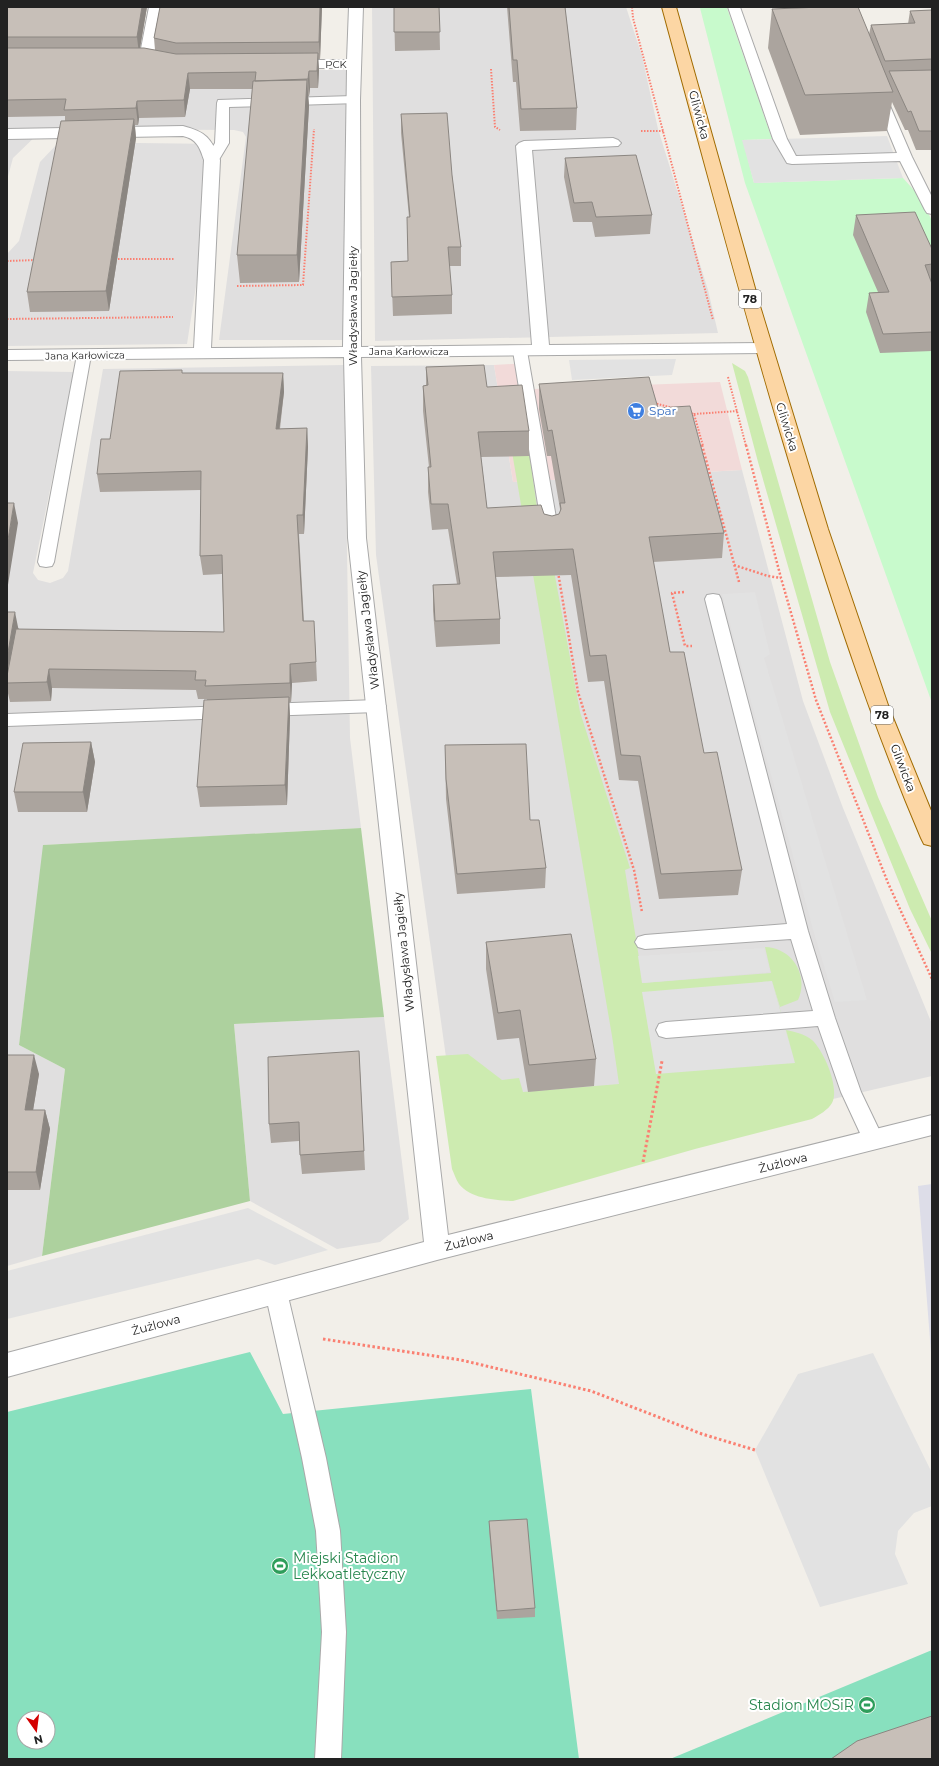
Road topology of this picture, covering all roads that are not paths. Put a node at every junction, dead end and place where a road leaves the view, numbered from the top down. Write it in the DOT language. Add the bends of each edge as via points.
graph roads {
  1 [pos="156,7"];
  2 [pos="356,7"];
  3 [pos="669,7"];
  4 [pos="734,7"];
  5 [pos="131,59"];
  6 [pos="274,64"];
  7 [pos="354,64"];
  8 [pos="889,85"];
  9 [pos="353,100"];
  10 [pos="7,134"];
  11 [pos="613,143"];
  12 [pos="905,157"];
  13 [pos="212,160"];
  14 [pos="927,190"];
  15 [pos="932,210"];
  16 [pos="763,348"];
  17 [pos="541,350"];
  18 [pos="520,351"];
  19 [pos="352,352"];
  20 [pos="202,354"];
  21 [pos="84,355"];
  22 [pos="7,356"];
  23 [pos="551,534"];
  24 [pos="46,562"];
  25 [pos="713,599"];
  26 [pos="376,706"];
  27 [pos="7,720"];
  28 [pos="932,838"];
  29 [pos="798,931"];
  30 [pos="645,942"];
  31 [pos="825,1018"];
  32 [pos="666,1030"];
  33 [pos="932,1125"];
  34 [pos="873,1140"];
  35 [pos="437,1249"];
  36 [pos="276,1292"];
  37 [pos="7,1365"];
  38 [pos="328,1759"];
  1 -- 5 [label="street" via="153,60"];
  2 -- 7 [label="street, Władysława Jagiełły"];
  3 -- 16 [label="main road, Gliwicka / 78"];
  4 -- 12 [label="lane" via="780,139 792,160"];
  6 -- 7 [label="street, PCK"];
  7 -- 9 [label="street, Władysława Jagiełły"];
  8 -- 12 [label="lane" via="875,85"];
  9 -- 13 [label="lane" via="224,103 222,143"];
  9 -- 19 [label="street, Władysława Jagiełły"];
  10 -- 13 [label="street" via="183,131 201,137"];
  11 -- 17 [label="street" via="524,146"];
  12 -- 14 [label="lane"];
  13 -- 20 [label="street"];
  14 -- 15 [label="lane"];
  16 -- 17 [label="street, Jana Karłowicza"];
  16 -- 28 [label="main road, Gliwicka / 78" via="838,590 876,699"];
  17 -- 18 [label="street, Jana Karłowicza"];
  18 -- 19 [label="street, Jana Karłowicza"];
  18 -- 23 [label="lane"];
  19 -- 20 [label="street, Jana Karłowicza"];
  19 -- 26 [label="street, Władysława Jagiełły" via="357,538"];
  20 -- 21 [label="street, Jana Karłowicza"];
  21 -- 22 [label="street, Jana Karłowicza"];
  21 -- 24 [label="lane"];
  25 -- 29 [label="lane"];
  26 -- 27 [label="lane"];
  26 -- 35 [label="street, Władysława Jagiełły"];
  29 -- 30 [label="lane"];
  29 -- 31 [label="lane"];
  31 -- 32 [label="lane"];
  31 -- 34 [label="lane" via="851,1092"];
  33 -- 34 [label="street, Żużlowa"];
  34 -- 35 [label="street, Żużlowa"];
  35 -- 36 [label="street, Żużlowa"];
  36 -- 37 [label="street, Żużlowa"];
  36 -- 38 [label="lane" via="328,1531 334,1632"];
}
